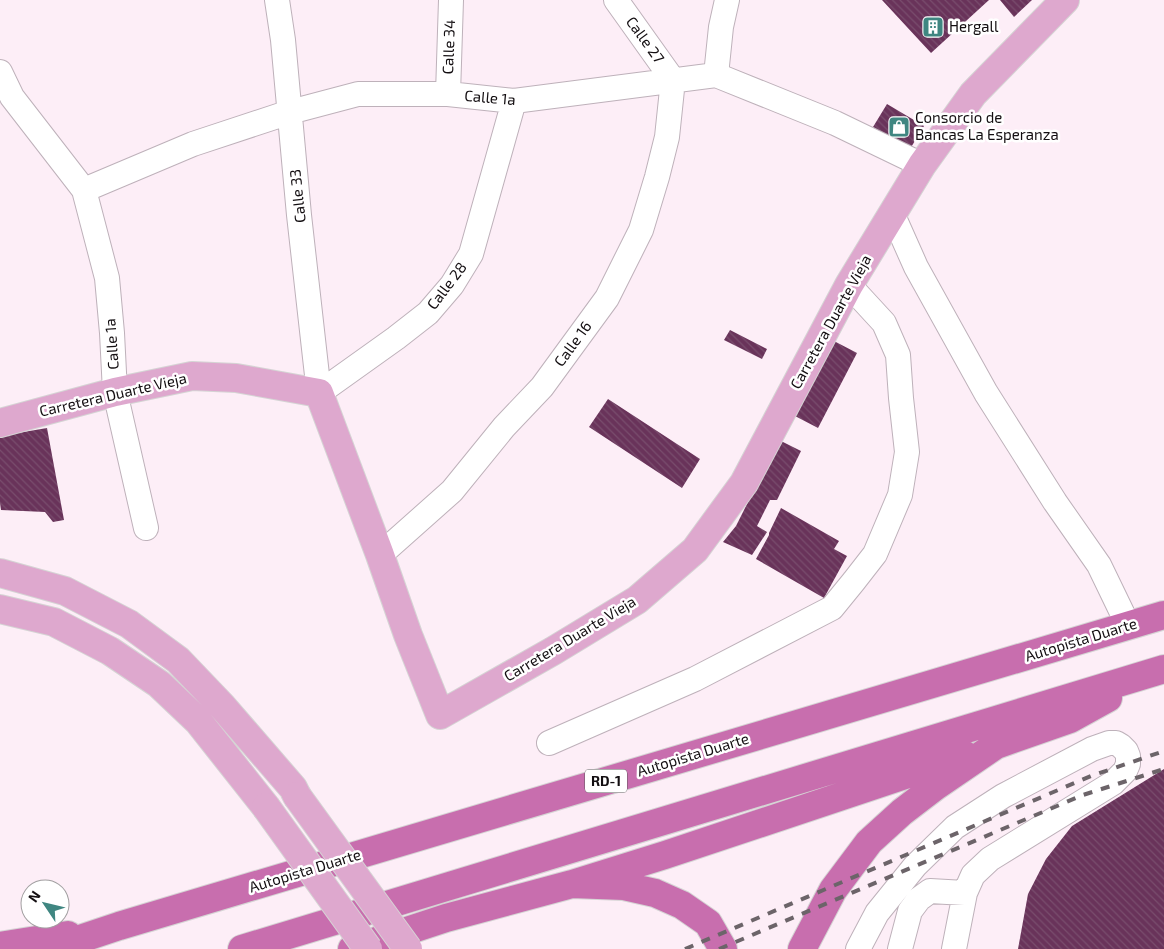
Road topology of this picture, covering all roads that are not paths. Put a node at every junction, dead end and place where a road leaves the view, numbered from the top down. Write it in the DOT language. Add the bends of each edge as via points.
graph roads {
  1 [pos="277,0"];
  2 [pos="451,0"];
  3 [pos="616,0"];
  4 [pos="727,0"];
  5 [pos="1065,0"];
  6 [pos="0,72"];
  7 [pos="716,75"];
  8 [pos="674,80"];
  9 [pos="448,94"];
  10 [pos="514,101"];
  11 [pos="290,112"];
  12 [pos="922,165"];
  13 [pos="84,190"];
  14 [pos="892,213"];
  15 [pos="849,285"];
  16 [pos="115,392"];
  17 [pos="319,393"];
  18 [pos="0,423"];
  19 [pos="146,528"];
  20 [pos="380,554"];
  21 [pos="0,573"];
  22 [pos="0,609"];
  23 [pos="1164,615"];
  24 [pos="1128,626"];
  25 [pos="1161,669"];
  26 [pos="549,743"];
  27 [pos="996,745"];
  28 [pos="572,884"];
  29 [pos="965,893"];
  30 [pos="118,926"];
  31 [pos="0,946"];
  32 [pos="50,949"];
  33 [pos="242,949"];
  34 [pos="352,949"];
  35 [pos="368,949"];
  36 [pos="408,949"];
  37 [pos="723,949"];
  38 [pos="802,949"];
  39 [pos="858,949"];
  40 [pos="900,949"];
  41 [pos="954,949"];
  1 -- 11 [label="street, Calle 33"];
  2 -- 9 [label="street, Calle 34"];
  3 -- 8 [label="street, Calle 27"];
  4 -- 7 [label="street"];
  5 -- 12 [label="main road, Carretera Duarte Vieja" via="973,94"];
  6 -- 13 [label="street, Calle 1a" via="12,98"];
  7 -- 8 [label="street, Calle 1a"];
  7 -- 12 [label="street, Calle 1a" via="834,123"];
  8 -- 10 [label="street, Calle 1a"];
  8 -- 20 [label="street, Calle 16" via="667,137 641,230 606,298 542,387 504,427 452,491"];
  9 -- 10 [label="street, Calle 1a"];
  9 -- 11 [label="street, Calle 1a" via="358,94"];
  10 -- 17 [label="street, Calle 28" via="470,254 452,285 428,313"];
  11 -- 13 [label="street, Calle 1a" via="193,144"];
  11 -- 17 [label="street, Calle 33"];
  12 -- 14 [label="main road, Carretera Duarte Vieja"];
  13 -- 16 [label="street, Calle 1a" via="107,278"];
  14 -- 15 [label="main road, Carretera Duarte Vieja"];
  14 -- 24 [label="street" via="916,266 986,393 1099,565"];
  15 -- 20 [label="main road, Carretera Duarte Vieja" via="744,483 695,550 637,600 440,715"];
  15 -- 26 [label="street" via="884,323 898,355 907,452 900,495 875,554 832,608 695,679"];
  16 -- 17 [label="main road, Carretera Duarte Vieja" via="192,376 236,378"];
  16 -- 18 [label="main road, Carretera Duarte Vieja"];
  16 -- 19 [label="street, Calle 1a"];
  17 -- 20 [label="main road, Carretera Duarte Vieja"];
  21 -- 36 [label="main road, bridge" via="65,591 129,624 178,660 293,788"];
  22 -- 35 [label="main road, bridge" via="54,622 110,651 159,684 198,721 264,804"];
  23 -- 24 [label="highway, Autopista Duarte / RD-1"];
  24 -- 30 [label="highway, Autopista Duarte / RD-1"];
  25 -- 27 [label="highway" via="1070,718"];
  25 -- 33 [label="highway"];
  27 -- 28 [label="highway"];
  27 -- 38 [label="highway" via="929,791 869,842 834,890"];
  28 -- 34 [label="highway" via="446,918"];
  28 -- 37 [label="highway" via="624,886 655,893 682,905 708,923"];
  29 -- 39 [label="street" via="973,875 990,859 1113,783 1128,764 1126,751 1116,743 1092,748 1003,796 955,827 915,866 882,906"];
  29 -- 40 [label="street" via="930,891 919,899 910,911"];
  29 -- 41 [label="street"];
  30 -- 31 [label="highway"];
  30 -- 32 [label="highway, Autopista Duarte / RD-1"];
}
